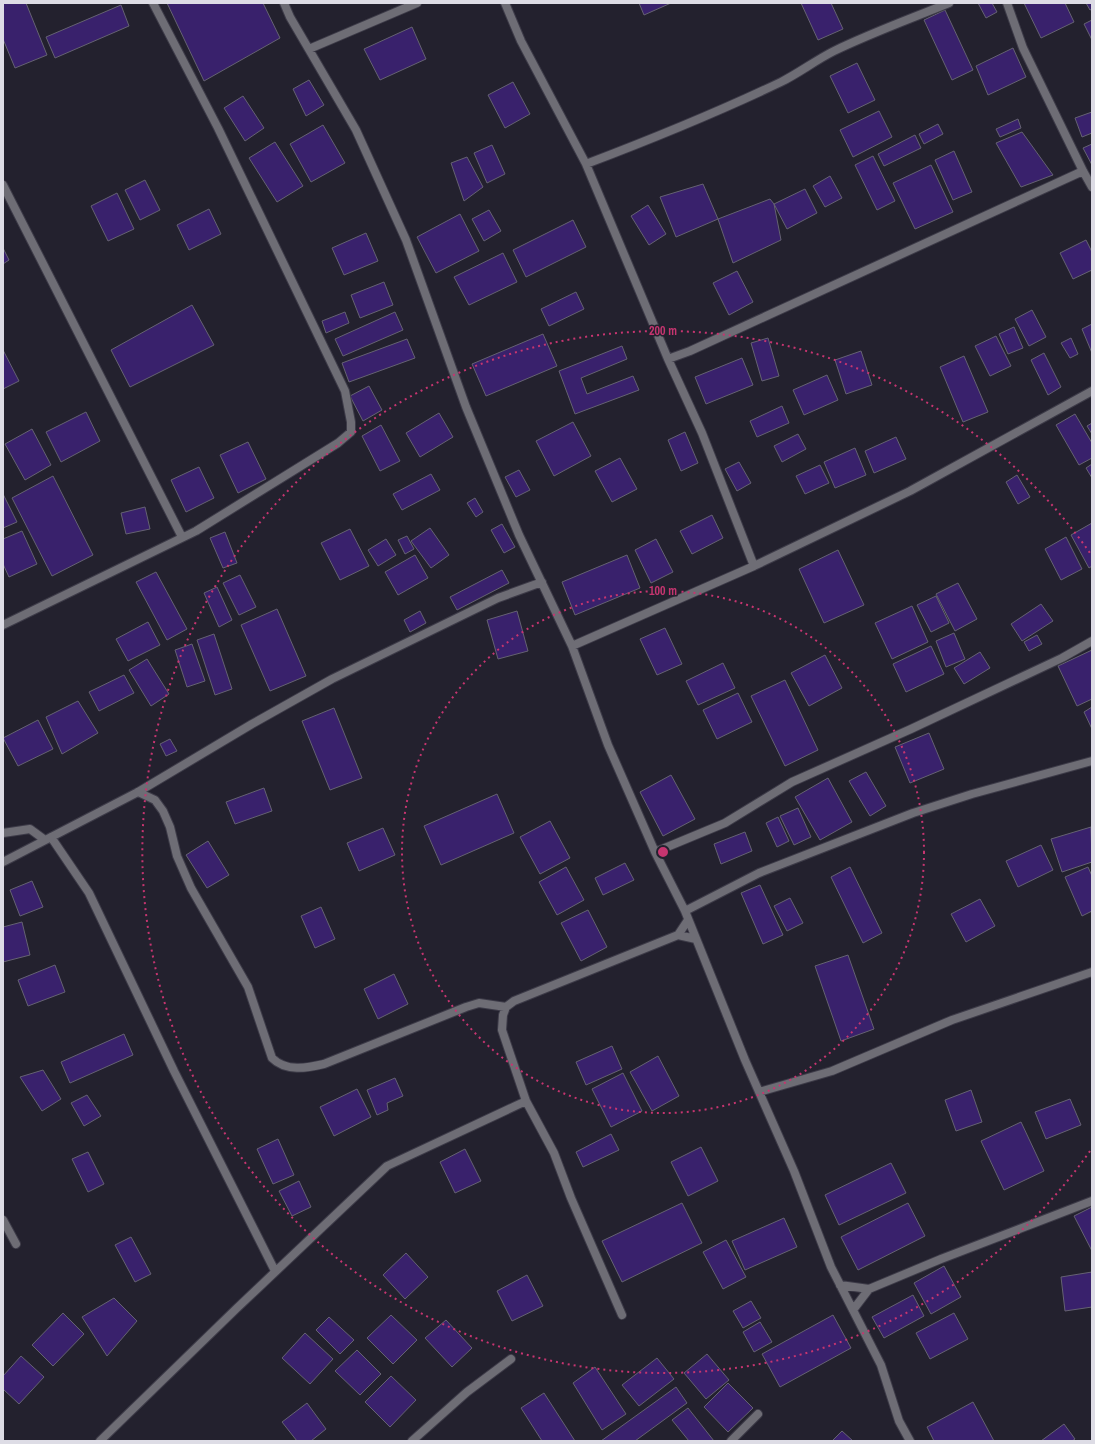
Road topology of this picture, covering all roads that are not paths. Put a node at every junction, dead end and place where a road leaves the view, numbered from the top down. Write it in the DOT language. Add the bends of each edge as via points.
graph roads {
  1 [pos="153,3"];
  2 [pos="284,3"];
  3 [pos="417,3"];
  4 [pos="505,3"];
  5 [pos="948,3"];
  6 [pos="1007,3"];
  7 [pos="309,50"];
  8 [pos="586,164"];
  9 [pos="1083,172"];
  10 [pos="3,185"];
  11 [pos="1092,187"];
  12 [pos="668,359"];
  13 [pos="1092,391"];
  14 [pos="182,537"];
  15 [pos="754,566"];
  16 [pos="542,582"];
  17 [pos="3,625"];
  18 [pos="1092,641"];
  19 [pos="572,646"];
  20 [pos="1092,761"];
  21 [pos="138,792"];
  22 [pos="3,833"];
  23 [pos="48,839"];
  24 [pos="655,852"];
  25 [pos="3,862"];
  26 [pos="685,911"];
  27 [pos="688,920"];
  28 [pos="678,935"];
  29 [pos="696,939"];
  30 [pos="1092,972"];
  31 [pos="506,1007"];
  32 [pos="759,1092"];
  33 [pos="526,1101"];
  34 [pos="1092,1201"];
  35 [pos="3,1220"];
  36 [pos="16,1244"];
  37 [pos="275,1271"];
  38 [pos="840,1285"];
  39 [pos="869,1289"];
  40 [pos="853,1310"];
  41 [pos="622,1315"];
  42 [pos="511,1359"];
  43 [pos="758,1414"];
  44 [pos="100,1441"];
  45 [pos="412,1441"];
  46 [pos="731,1441"];
  47 [pos="910,1441"];
  1 -- 14 [label="street" via="218,128 345,391 351,422 351,432 338,443 196,531"];
  2 -- 7 [label="street"];
  3 -- 7 [label="street"];
  4 -- 8 [label="street" via="521,40"];
  5 -- 8 [label="street" via="836,50 784,81 752,96"];
  6 -- 9 [label="street" via="1023,48"];
  7 -- 16 [label="street" via="356,130 406,240 466,407 519,535"];
  8 -- 12 [label="street"];
  9 -- 11 [label="street"];
  9 -- 12 [label="street"];
  10 -- 14 [label="street"];
  12 -- 15 [label="street" via="702,434"];
  13 -- 15 [label="street" via="910,491"];
  14 -- 17 [label="street"];
  15 -- 19 [label="street"];
  16 -- 19 [label="street"];
  16 -- 21 [label="street" via="498,598 332,678"];
  18 -- 24 [label="street" via="1062,658 911,729 792,782 725,823"];
  19 -- 24 [label="street" via="608,745"];
  20 -- 26 [label="street" via="913,813 759,874"];
  21 -- 23 [label="street"];
  21 -- 31 [label="street" via="155,800 163,811 177,856 191,888 248,988 272,1058 277,1063 288,1067 305,1068 324,1064 466,1007 479,1003"];
  22 -- 23 [label="street" via="30,829"];
  23 -- 25 [label="street"];
  23 -- 37 [label="street" via="89,893"];
  24 -- 26 [label="street"];
  26 -- 27 [label="street"];
  27 -- 28 [label="street"];
  27 -- 29 [label="street"];
  28 -- 29 [label="street"];
  28 -- 31 [label="street" via="514,1001"];
  29 -- 32 [label="street"];
  30 -- 32 [label="street" via="952,1020 832,1071"];
  31 -- 33 [label="street" via="502,1030"];
  32 -- 38 [label="street" via="794,1170"];
  33 -- 37 [label="street" via="387,1166"];
  33 -- 41 [label="street" via="554,1153"];
  34 -- 39 [label="street"];
  35 -- 36 [label="street"];
  37 -- 44 [label="street"];
  38 -- 39 [label="street"];
  38 -- 40 [label="street"];
  39 -- 40 [label="street"];
  40 -- 47 [label="street" via="881,1365 899,1421"];
  42 -- 45 [label="street" via="467,1392"];
  43 -- 46 [label="street"];
}
